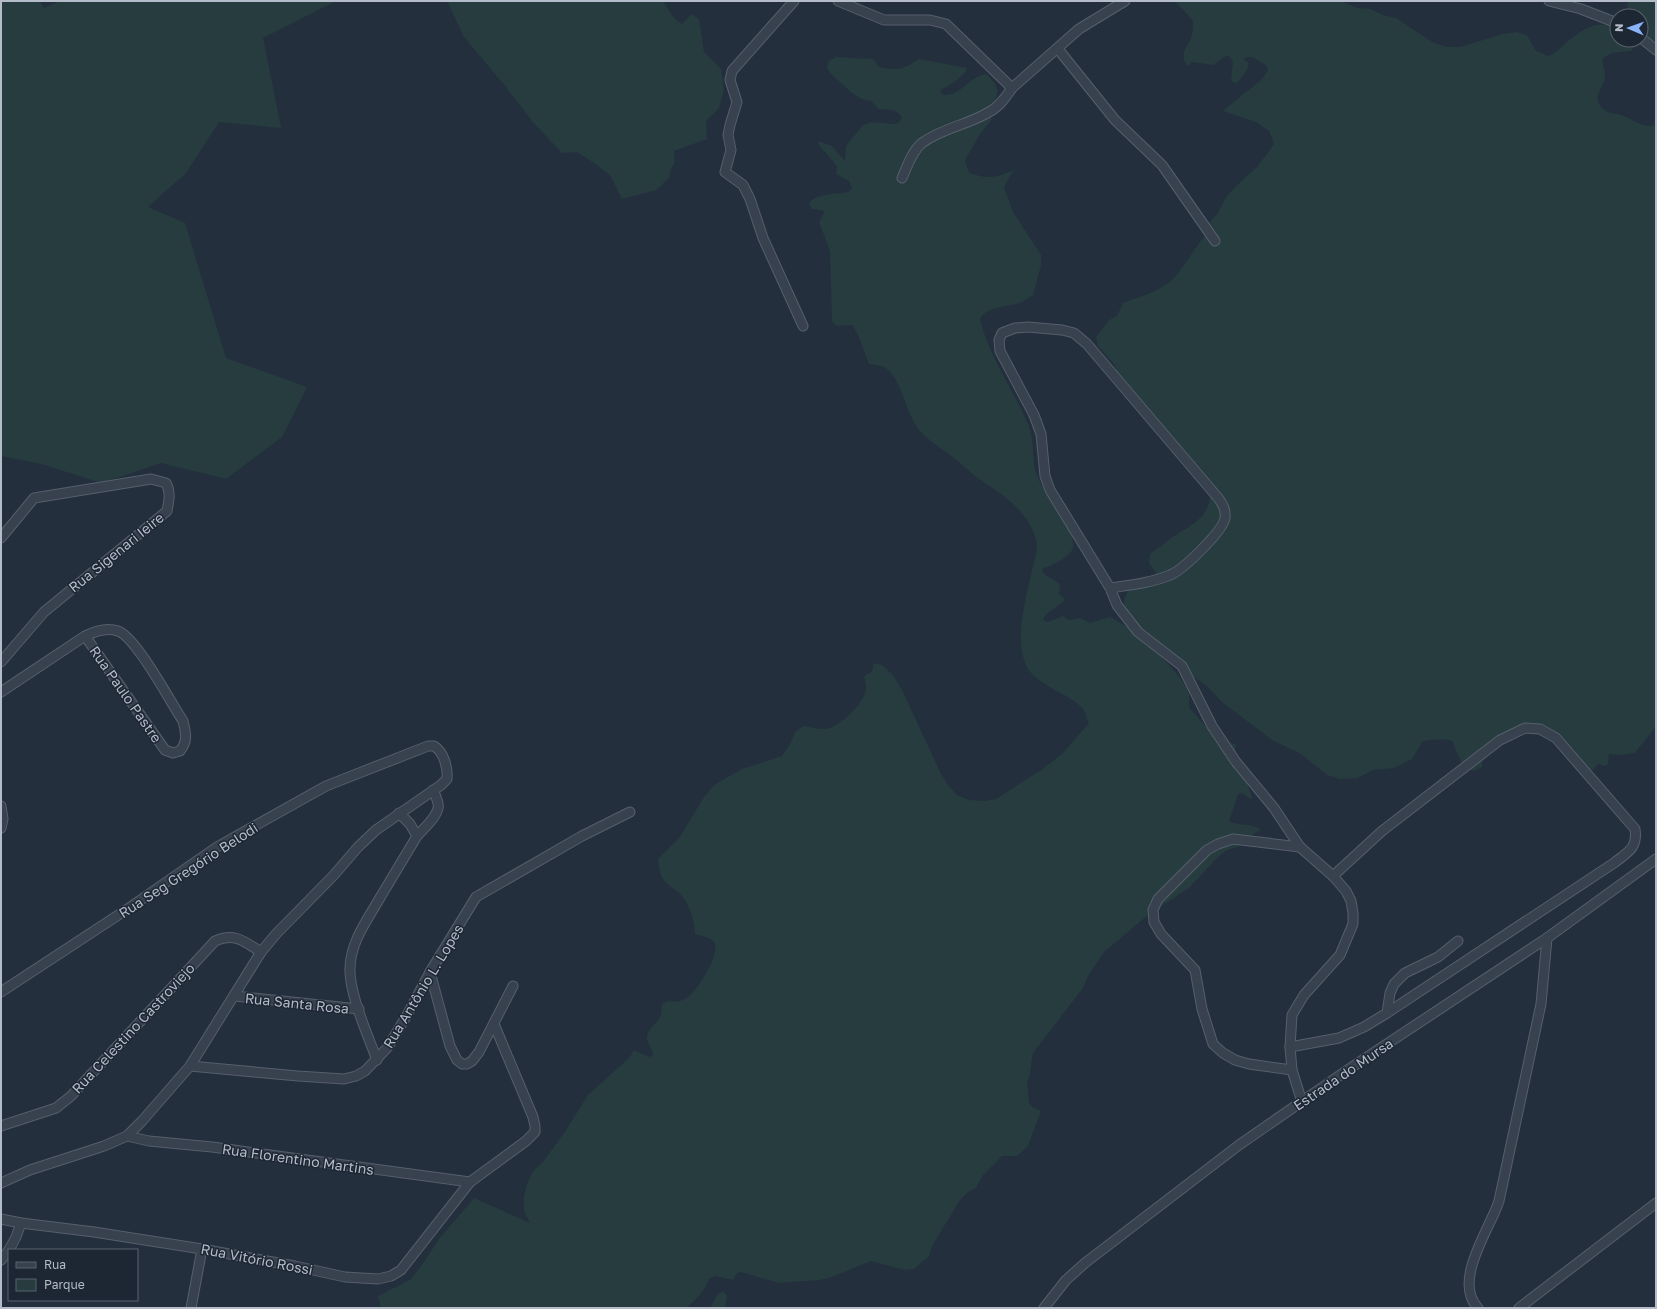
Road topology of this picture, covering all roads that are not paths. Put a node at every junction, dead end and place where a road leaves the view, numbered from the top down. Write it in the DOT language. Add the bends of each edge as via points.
graph roads {
  1 [pos="794,1"];
  2 [pos="838,1"];
  3 [pos="1125,1"];
  4 [pos="1549,1"];
  5 [pos="1609,20"];
  6 [pos="1058,49"];
  7 [pos="1012,88"];
  8 [pos="902,178"];
  9 [pos="1215,241"];
  10 [pos="803,326"];
  11 [pos="1,538"];
  12 [pos="1110,588"];
  13 [pos="85,636"];
  14 [pos="1,662"];
  15 [pos="1,692"];
  16 [pos="433,790"];
  17 [pos="2,807"];
  18 [pos="630,812"];
  19 [pos="398,813"];
  20 [pos="1,828"];
  21 [pos="417,836"];
  22 [pos="1300,847"];
  23 [pos="1656,859"];
  24 [pos="1333,876"];
  25 [pos="1547,938"];
  26 [pos="1458,941"];
  27 [pos="261,952"];
  28 [pos="430,972"];
  29 [pos="513,986"];
  30 [pos="1,992"];
  31 [pos="235,996"];
  32 [pos="359,1009"];
  33 [pos="1387,1013"];
  34 [pos="494,1024"];
  35 [pos="1290,1047"];
  36 [pos="376,1060"];
  37 [pos="190,1066"];
  38 [pos="1292,1070"];
  39 [pos="1302,1102"];
  40 [pos="1,1126"];
  41 [pos="127,1136"];
  42 [pos="470,1182"];
  43 [pos="1,1183"];
  44 [pos="1656,1204"];
  45 [pos="1,1219"];
  46 [pos="21,1223"];
  47 [pos="10,1249"];
  48 [pos="202,1249"];
  49 [pos="8,1251"];
  50 [pos="1,1260"];
  51 [pos="191,1308"];
  52 [pos="1044,1308"];
  53 [pos="1478,1308"];
  54 [pos="1519,1308"];
  1 -- 10 [label="street" via="732,71 730,80 737,102 728,135 731,150 725,172 743,185 763,238"];
  2 -- 7 [label="street" via="884,20 930,20 946,24"];
  3 -- 6 [label="street" via="1079,29"];
  4 -- 5 [label="street"];
  6 -- 7 [label="street"];
  6 -- 9 [label="street" via="1116,120 1162,164"];
  7 -- 8 [label="street" via="1005,99 990,112 938,133 921,144"];
  11 -- 14 [label="street, Rua Sigenari Ieire" via="34,498 151,479 166,484 169,488 170,500 167,511 44,612"];
  12 -- 12 [label="street" via="1050,490 1045,476 1041,434 1034,415 1000,351 1002,333 1028,327 1062,330 1074,334 1087,344 1225,508 1225,520 1219,532 1193,559 1172,574 1152,581"];
  12 -- 22 [label="street" via="1117,605 1134,627 1182,666 1212,726"];
  13 -- 13 [label="street, Rua Paulo Pastre" via="97,630 118,631 125,635 139,652 183,722 185,745 180,751 173,753 165,750"];
  13 -- 15 [label="street, Rua Paulo Pastre"];
  16 -- 19 [label="street"];
  16 -- 21 [label="street" via="438,808"];
  16 -- 30 [label="street, Rua Seg Gregório Belodi" via="448,779 442,753 434,746 428,746 326,786 217,847"];
  17 -- 20 [label="street"];
  18 -- 28 [label="street, Rua Antônio L. Lopes" via="582,836 476,897"];
  19 -- 21 [label="street" via="410,824"];
  19 -- 27 [label="street" via="358,847"];
  21 -- 32 [label="street" via="355,942 350,969"];
  22 -- 24 [label="street"];
  22 -- 38 [label="street" via="1233,839 1218,844 1207,850 1158,899 1153,910 1154,922 1161,934 1195,970 1202,1009 1213,1044 1235,1060"];
  23 -- 25 [label="street, Estrada do Mursa"];
  24 -- 33 [label="street" via="1382,832 1500,740 1525,728 1540,729 1556,738 1635,829 1636,838 1632,848 1614,863"];
  24 -- 35 [label="street" via="1351,901 1353,924 1340,955 1299,1002 1292,1015"];
  25 -- 39 [label="street, Estrada do Mursa"];
  25 -- 53 [label="street" via="1540,1011 1500,1201 1472,1262 1469,1286"];
  26 -- 33 [label="street" via="1438,957 1405,973 1394,984"];
  27 -- 31 [label="street"];
  27 -- 40 [label="street, Rua Celestino Castroviejo" via="234,937 225,936 215,941 71,1096 56,1108"];
  28 -- 34 [label="street" via="450,1046 457,1060 462,1064 472,1061"];
  28 -- 36 [label="street, Rua Antônio L. Lopes" via="408,1015 388,1047"];
  29 -- 34 [label="street"];
  31 -- 32 [label="street, Rua Santa Rosa"];
  31 -- 37 [label="street"];
  32 -- 36 [label="street"];
  33 -- 35 [label="street" via="1364,1028 1340,1038"];
  34 -- 42 [label="street, Rua Vitório Rossi" via="533,1117 535,1132"];
  35 -- 38 [label="street"];
  36 -- 37 [label="street, Rua Antônio L. Lopes" via="365,1071 344,1079"];
  37 -- 41 [label="street"];
  38 -- 39 [label="street"];
  39 -- 52 [label="street, Estrada do Mursa" via="1239,1145 1085,1263 1066,1280"];
  41 -- 42 [label="street, Rua Florentino Martins" via="149,1142 220,1148"];
  41 -- 43 [label="street" via="30,1170"];
  42 -- 48 [label="street, Rua Vitório Rossi" via="402,1270 384,1278 345,1277"];
  44 -- 54 [label="street"];
  45 -- 46 [label="street, Rua Vitório Rossi"];
  46 -- 47 [label="street"];
  46 -- 48 [label="street, Rua Vitório Rossi"];
  48 -- 51 [label="street"];
  49 -- 50 [label="street"];
}
